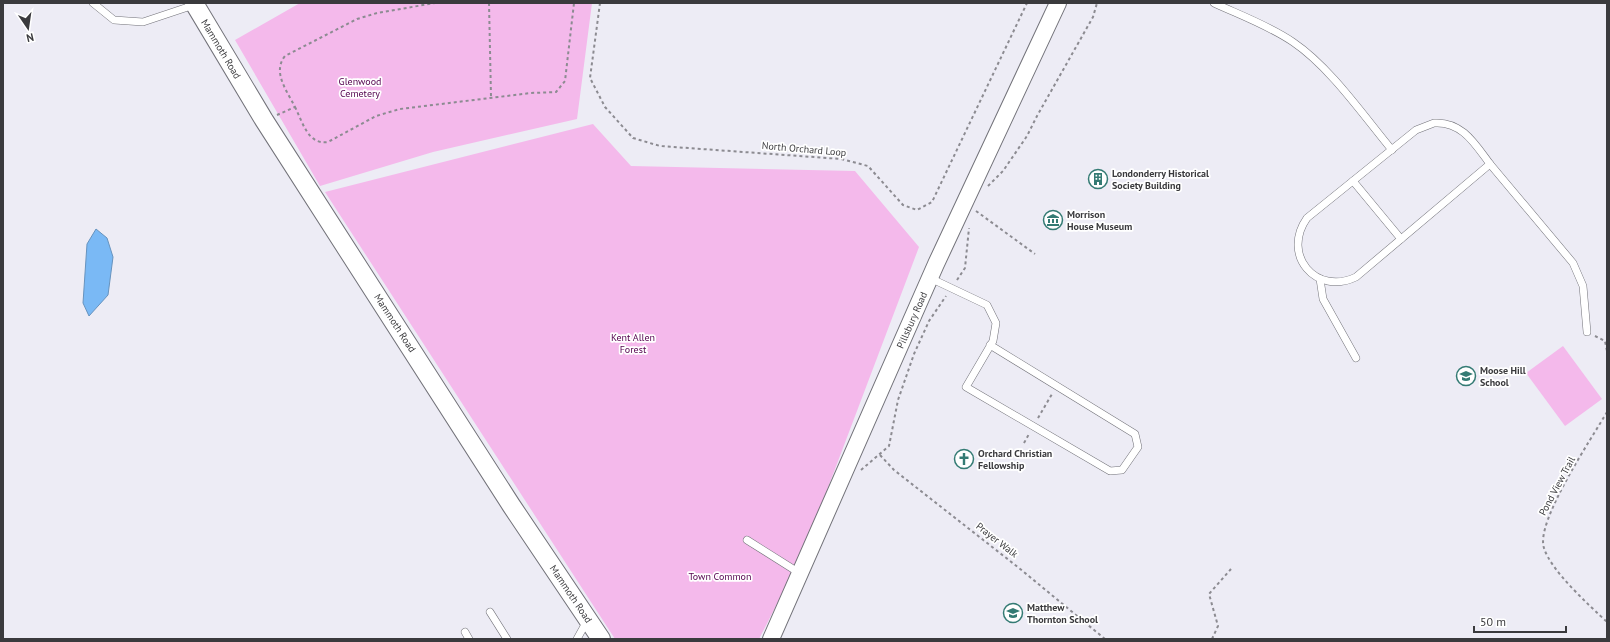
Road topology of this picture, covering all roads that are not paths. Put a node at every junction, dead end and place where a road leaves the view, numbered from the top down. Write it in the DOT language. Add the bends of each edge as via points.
graph roads {
  1 [pos="93,3"];
  2 [pos="1058,3"];
  3 [pos="1214,3"];
  4 [pos="194,4"];
  5 [pos="1392,150"];
  6 [pos="1490,164"];
  7 [pos="1353,181"];
  8 [pos="1401,239"];
  9 [pos="930,278"];
  10 [pos="1320,279"];
  11 [pos="1587,332"];
  12 [pos="990,346"];
  13 [pos="1356,358"];
  14 [pos="747,540"];
  15 [pos="801,574"];
  16 [pos="490,612"];
  17 [pos="588,619"];
  18 [pos="507,639"];
  19 [pos="577,639"];
  20 [pos="601,639"];
  21 [pos="771,639"];
  1 -- 4 [label="lane" via="114,20 142,22"];
  2 -- 9 [label="street, Pillsbury Road"];
  3 -- 5 [label="lane" via="1279,33 1306,51 1328,73"];
  4 -- 17 [label="main road, Mammoth Road" via="264,120 511,505"];
  5 -- 6 [label="lane" via="1422,126 1446,123 1464,132"];
  5 -- 7 [label="lane"];
  6 -- 8 [label="lane"];
  6 -- 11 [label="lane" via="1573,263 1583,286"];
  7 -- 8 [label="lane"];
  7 -- 10 [label="lane" via="1311,214 1300,230 1297,243 1299,256 1306,268"];
  8 -- 10 [label="lane" via="1361,273 1350,279 1332,282"];
  9 -- 12 [label="lane" via="987,305 996,322"];
  9 -- 15 [label="street, Pillsbury Road"];
  10 -- 13 [label="lane" via="1323,299"];
  12 -- 12 [label="lane" via="966,387 1110,471 1122,470 1138,447 1135,434"];
  14 -- 15 [label="lane"];
  15 -- 21 [label="street, Pillsbury Road"];
  16 -- 18 [label="lane"];
  17 -- 19 [label="lane"];
  17 -- 20 [label="main road, Mammoth Road"];
}
